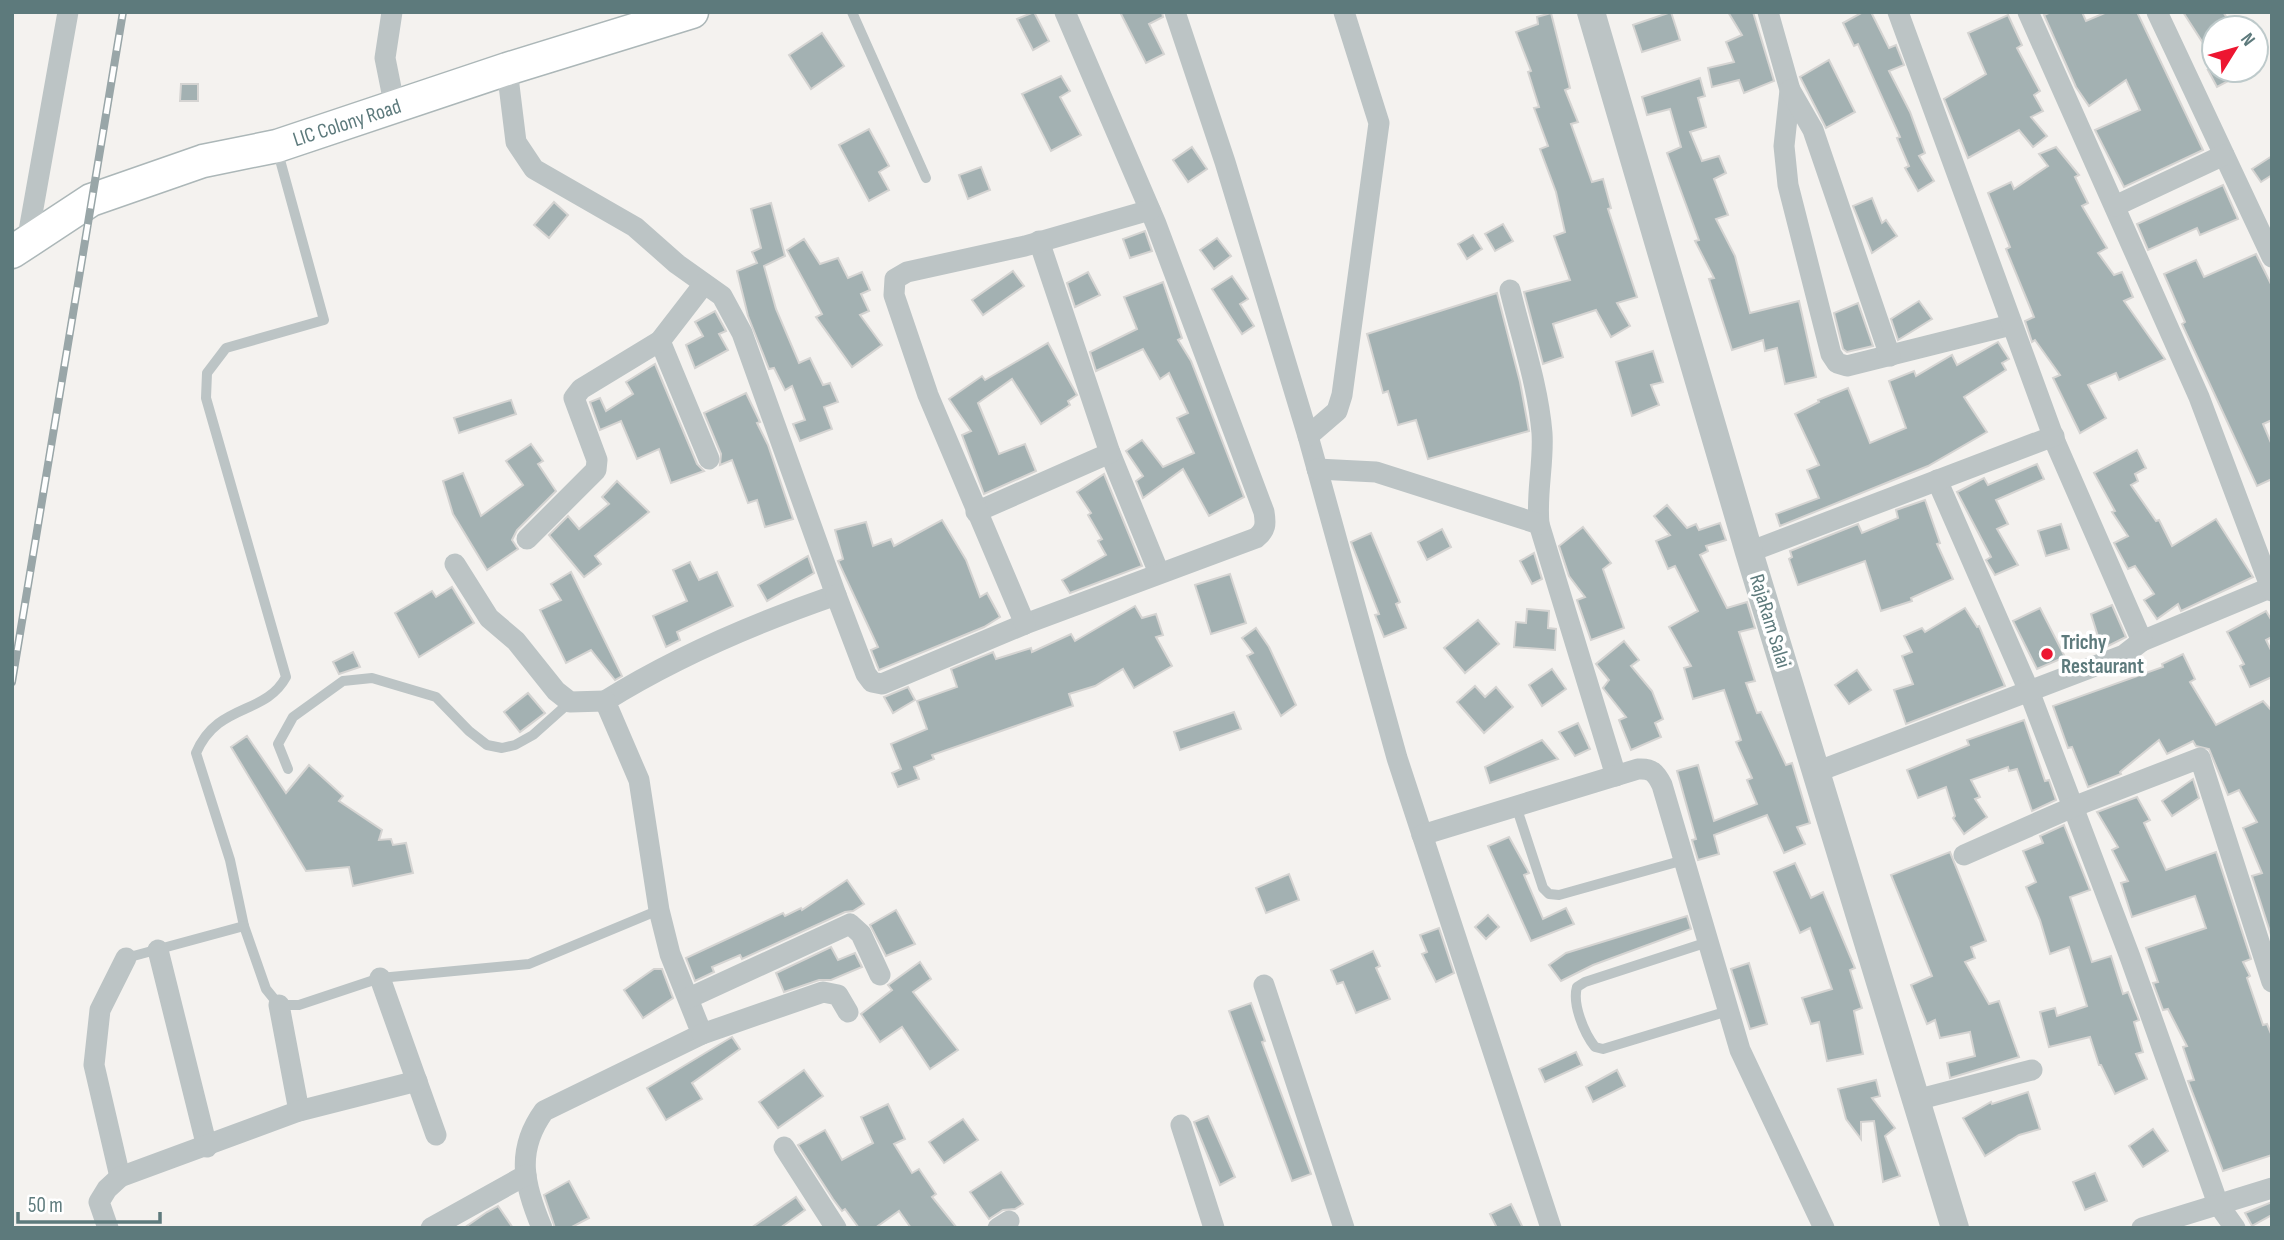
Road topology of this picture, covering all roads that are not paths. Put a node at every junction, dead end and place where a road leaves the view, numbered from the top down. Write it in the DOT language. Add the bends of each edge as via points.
graph roads {
  1 [pos="68,12"];
  2 [pos="392,12"];
  3 [pos="692,12"];
  4 [pos="852,12"];
  5 [pos="1065,12"];
  6 [pos="1175,12"];
  7 [pos="1344,12"];
  8 [pos="1591,12"];
  9 [pos="1768,12"];
  10 [pos="1898,12"];
  11 [pos="2028,12"];
  12 [pos="2157,12"];
  13 [pos="507,69"];
  14 [pos="1790,90"];
  15 [pos="395,108"];
  16 [pos="277,146"];
  17 [pos="2224,155"];
  18 [pos="926,178"];
  19 [pos="2115,206"];
  20 [pos="1150,210"];
  21 [pos="1040,242"];
  22 [pos="20,247"];
  23 [pos="2272,257"];
  24 [pos="704,284"];
  25 [pos="1510,290"];
  26 [pos="2011,326"];
  27 [pos="660,341"];
  28 [pos="1890,356"];
  29 [pos="1308,436"];
  30 [pos="2054,436"];
  31 [pos="1110,453"];
  32 [pos="709,459"];
  33 [pos="1317,469"];
  34 [pos="1937,480"];
  35 [pos="976,512"];
  36 [pos="1539,524"];
  37 [pos="527,539"];
  38 [pos="1748,552"];
  39 [pos="455,564"];
  40 [pos="1159,573"];
  41 [pos="2271,589"];
  42 [pos="836,595"];
  43 [pos="1025,624"];
  44 [pos="2142,641"];
  45 [pos="2029,691"];
  46 [pos="605,701"];
  47 [pos="570,702"];
  48 [pos="288,769"];
  49 [pos="1816,772"];
  50 [pos="1616,776"];
  51 [pos="1516,806"];
  52 [pos="2073,807"];
  53 [pos="1422,835"];
  54 [pos="1964,855"];
  55 [pos="1684,860"];
  56 [pos="659,910"];
  57 [pos="244,926"];
  58 [pos="1708,942"];
  59 [pos="158,950"];
  60 [pos="126,958"];
  61 [pos="880,975"];
  62 [pos="380,978"];
  63 [pos="2272,982"];
  64 [pos="1264,985"];
  65 [pos="689,998"];
  66 [pos="279,1005"];
  67 [pos="1728,1011"];
  68 [pos="848,1012"];
  69 [pos="702,1034"];
  70 [pos="2032,1070"];
  71 [pos="417,1081"];
  72 [pos="1916,1100"];
  73 [pos="299,1111"];
  74 [pos="1181,1125"];
  75 [pos="436,1136"];
  76 [pos="207,1147"];
  77 [pos="784,1147"];
  78 [pos="526,1175"];
  79 [pos="120,1177"];
  80 [pos="2272,1188"];
  81 [pos="2218,1204"];
  82 [pos="108,1228"];
  83 [pos="431,1228"];
  84 [pos="542,1228"];
  85 [pos="836,1228"];
  86 [pos="1214,1228"];
  87 [pos="1344,1228"];
  88 [pos="1551,1228"];
  89 [pos="1824,1228"];
  90 [pos="1955,1228"];
  91 [pos="2142,1228"];
  92 [pos="2235,1228"];
  1 -- 22 [label="street"];
  2 -- 15 [label="street" via="385,58"];
  3 -- 13 [label="main road, LIC Colony Road"];
  4 -- 18 [label="lane"];
  5 -- 20 [label="street"];
  6 -- 29 [label="street"];
  7 -- 29 [label="street" via="1379,123 1342,395 1337,411"];
  8 -- 38 [label="street, RajaRam Salai"];
  9 -- 14 [label="street"];
  10 -- 26 [label="street"];
  11 -- 19 [label="street"];
  12 -- 17 [label="street"];
  13 -- 15 [label="main road, LIC Colony Road"];
  13 -- 24 [label="street" via="516,142 534,169 635,228"];
  14 -- 28 [label="street" via="1813,130"];
  14 -- 28 [label="street" via="1784,146 1788,185 1831,354 1837,363 1847,366"];
  15 -- 16 [label="main road, LIC Colony Road"];
  16 -- 22 [label="main road, LIC Colony Road" via="203,161 91,200"];
  16 -- 57 [label="lane" via="324,320 226,348 207,373 206,398 286,677 278,692 223,719 204,734 196,753 230,860"];
  17 -- 19 [label="street"];
  17 -- 23 [label="street"];
  19 -- 41 [label="street" via="2199,397"];
  20 -- 21 [label="street"];
  20 -- 40 [label="street" via="1266,523 1256,538"];
  21 -- 31 [label="street"];
  21 -- 35 [label="street" via="906,272 895,279 894,295 920,370"];
  24 -- 27 [label="street"];
  24 -- 42 [label="street" via="722,296 742,333"];
  25 -- 36 [label="street" via="1541,424"];
  26 -- 28 [label="street"];
  26 -- 30 [label="street"];
  27 -- 32 [label="street"];
  27 -- 37 [label="street" via="581,389 574,398 597,470"];
  29 -- 33 [label="street"];
  30 -- 34 [label="street"];
  30 -- 44 [label="street"];
  31 -- 35 [label="street"];
  31 -- 40 [label="street"];
  33 -- 36 [label="street" via="1376,472"];
  33 -- 53 [label="street"];
  34 -- 38 [label="street"];
  34 -- 45 [label="street"];
  35 -- 43 [label="street"];
  36 -- 50 [label="street"];
  38 -- 49 [label="street, RajaRam Salai"];
  39 -- 47 [label="street" via="489,618"];
  40 -- 43 [label="street"];
  41 -- 44 [label="street"];
  42 -- 43 [label="street" via="866,674 872,682 882,684"];
  42 -- 46 [label="street" via="772,617 657,669"];
  44 -- 45 [label="street" via="2124,655"];
  45 -- 49 [label="street"];
  45 -- 52 [label="street"];
  46 -- 47 [label="street"];
  46 -- 56 [label="street" via="639,780"];
  47 -- 48 [label="lane" via="533,735 502,748 487,745 436,697 372,678 342,681 293,717 278,744"];
  49 -- 72 [label="street, RajaRam Salai"];
  50 -- 51 [label="street"];
  50 -- 55 [label="street" via="1647,768 1656,773"];
  51 -- 53 [label="street"];
  51 -- 55 [label="lane" via="1543,888 1549,894"];
  52 -- 54 [label="street"];
  52 -- 63 [label="street" via="2200,758"];
  52 -- 81 [label="street"];
  53 -- 88 [label="street"];
  55 -- 58 [label="street"];
  56 -- 62 [label="lane" via="529,964"];
  56 -- 65 [label="street" via="670,954"];
  57 -- 59 [label="lane"];
  57 -- 66 [label="lane" via="266,989"];
  58 -- 67 [label="street"];
  58 -- 67 [label="lane" via="1585,982 1577,987 1576,1002 1590,1040 1595,1048 1603,1049"];
  59 -- 60 [label="lane"];
  59 -- 76 [label="street"];
  60 -- 79 [label="street" via="100,1010 94,1065"];
  61 -- 65 [label="street" via="860,934 850,924"];
  62 -- 66 [label="lane" via="299,1004"];
  62 -- 71 [label="street"];
  64 -- 87 [label="street"];
  65 -- 69 [label="street"];
  66 -- 73 [label="street"];
  67 -- 89 [label="street" via="1740,1050"];
  68 -- 69 [label="street" via="838,995 822,992"];
  69 -- 78 [label="street" via="544,1111 530,1131"];
  70 -- 72 [label="street"];
  71 -- 73 [label="street"];
  71 -- 75 [label="street"];
  72 -- 90 [label="street, RajaRam Salai"];
  73 -- 76 [label="street"];
  74 -- 86 [label="street"];
  76 -- 79 [label="street"];
  77 -- 85 [label="street"];
  78 -- 83 [label="street"];
  78 -- 84 [label="street"];
  79 -- 82 [label="street" via="99,1202"];
  80 -- 81 [label="street"];
  81 -- 91 [label="street"];
  81 -- 92 [label="street"];
}
